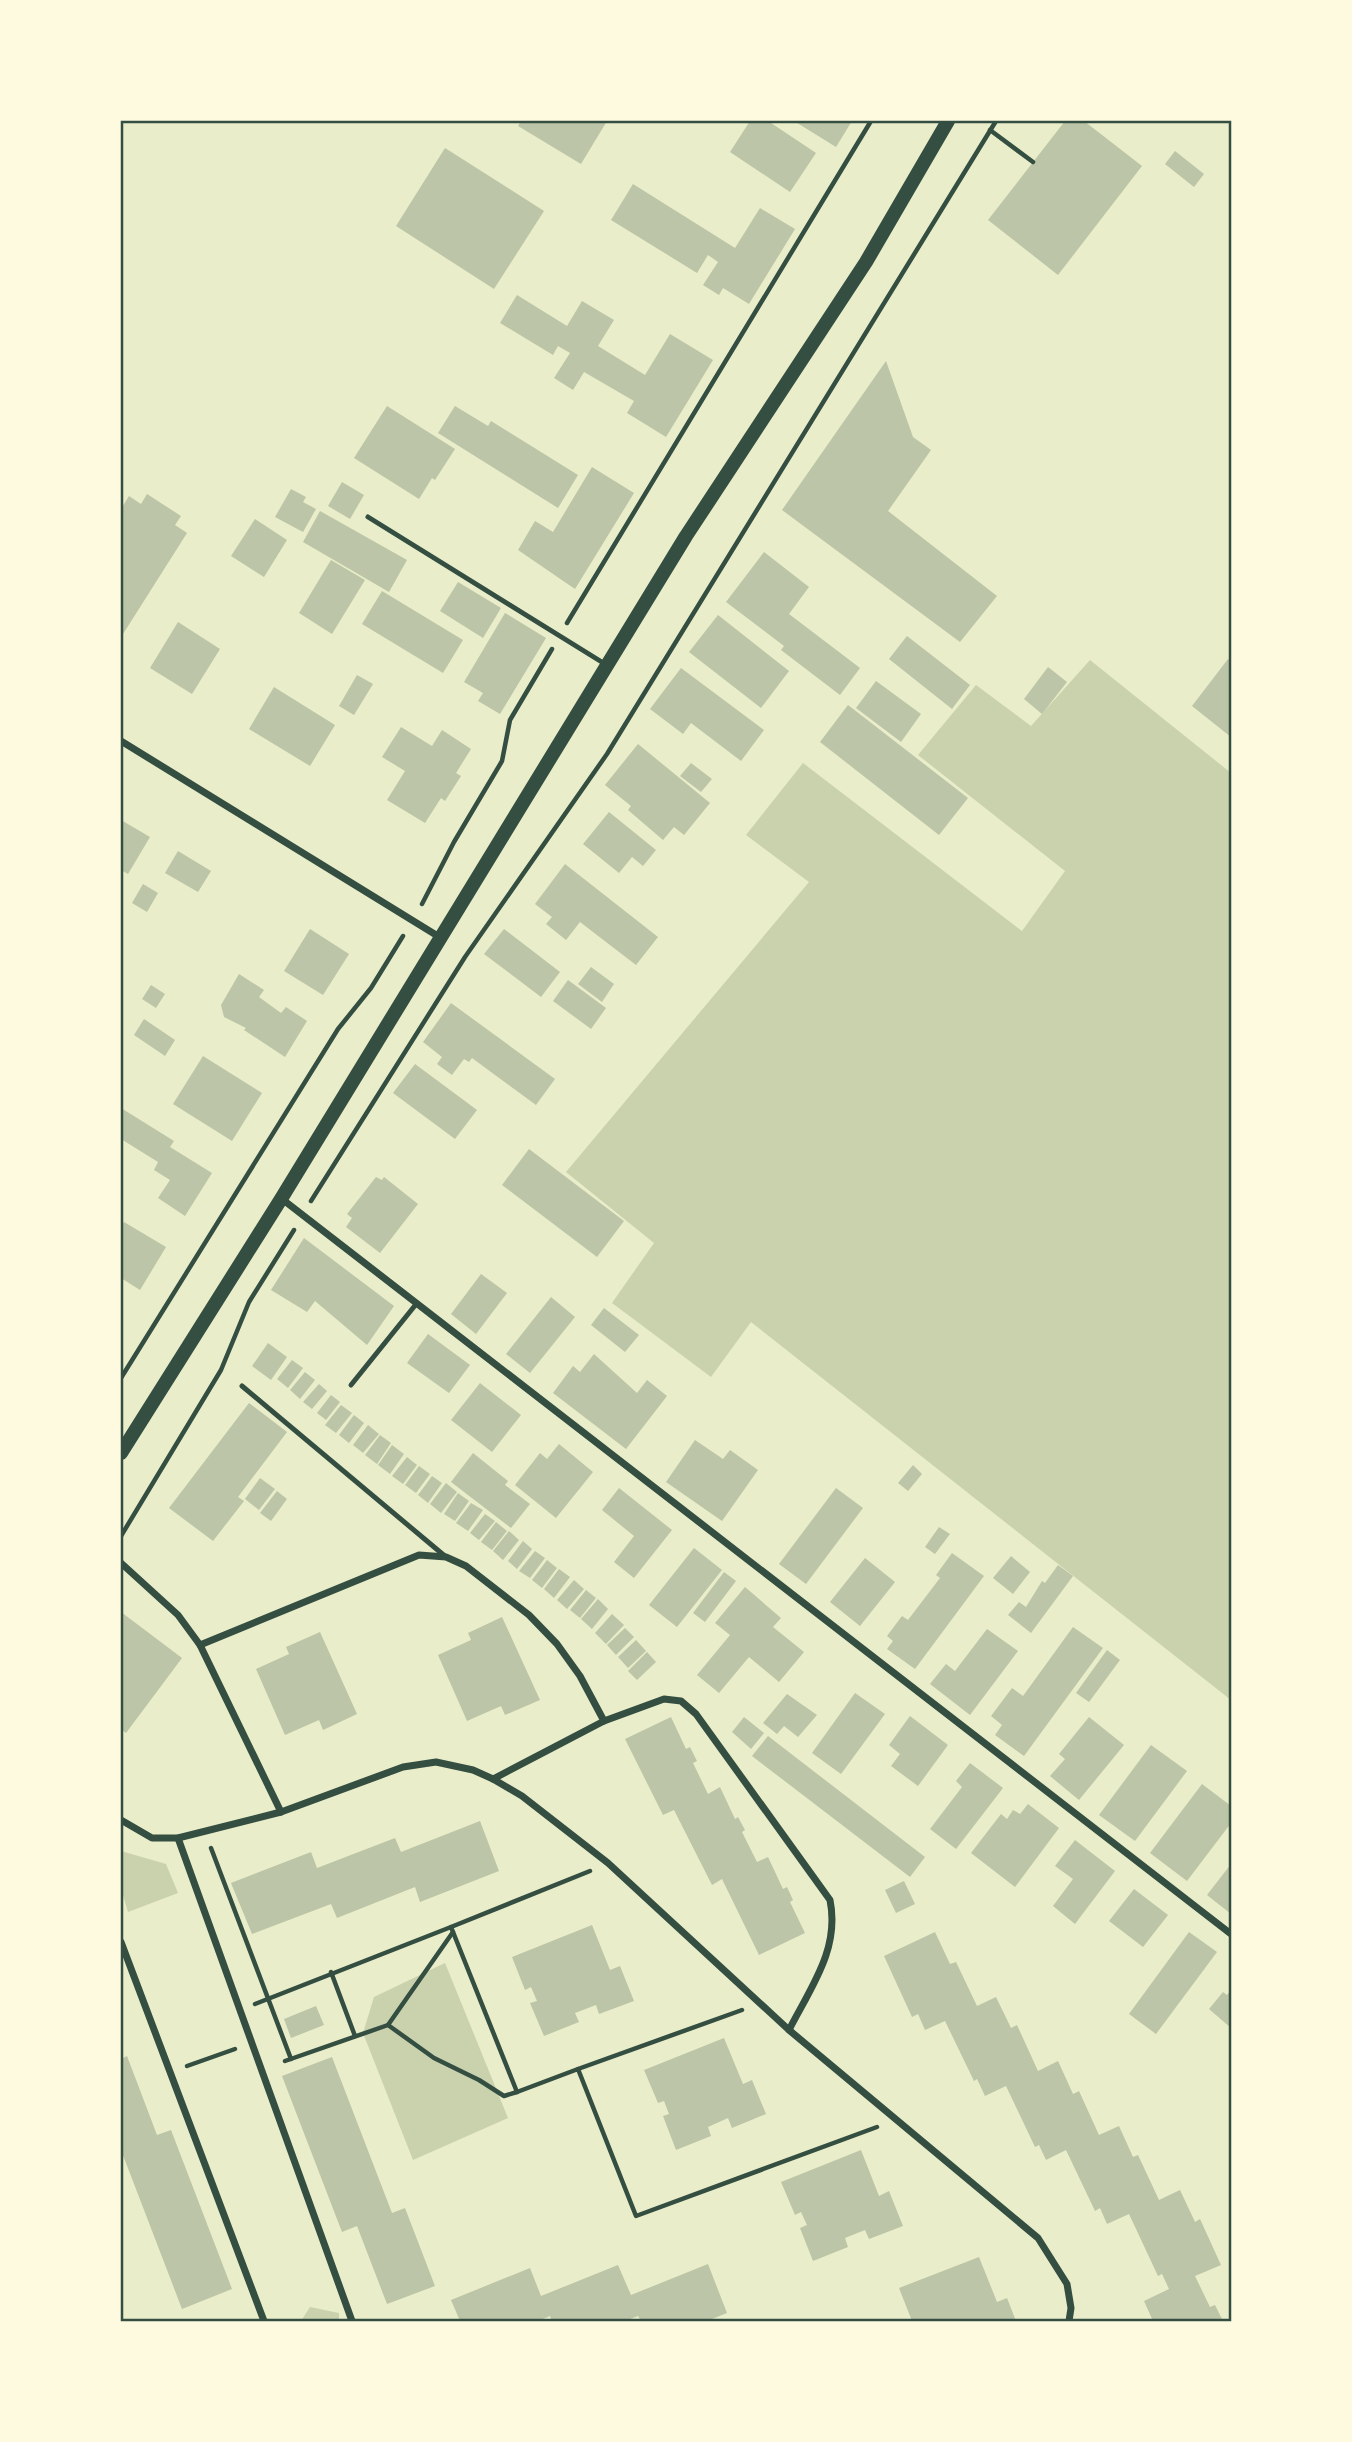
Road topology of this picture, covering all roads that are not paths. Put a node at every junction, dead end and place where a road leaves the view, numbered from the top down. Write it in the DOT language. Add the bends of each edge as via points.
graph roads {
  1 [pos="948,121"];
  2 [pos="368,517"];
  3 [pos="608,666"];
  4 [pos="121,741"];
  5 [pos="440,938"];
  6 [pos="281,1199"];
  7 [pos="417,1303"];
  8 [pos="351,1385"];
  9 [pos="242,1386"];
  10 [pos="121,1453"];
  11 [pos="446,1557"];
  12 [pos="121,1563"];
  13 [pos="200,1645"];
  14 [pos="604,1721"];
  15 [pos="493,1779"];
  16 [pos="281,1812"];
  17 [pos="121,1820"];
  18 [pos="178,1838"];
  19 [pos="1231,1934"];
  20 [pos="121,1942"];
  21 [pos="789,2030"];
  22 [pos="264,2321"];
  23 [pos="352,2321"];
  24 [pos="1069,2321"];
  1 -- 3 [label="main road" via="866,262 686,536"];
  2 -- 3 [label="lane"];
  3 -- 5 [label="main road"];
  4 -- 5 [label="street"];
  5 -- 6 [label="main road"];
  6 -- 7 [label="street"];
  6 -- 10 [label="main road"];
  7 -- 8 [label="lane"];
  7 -- 19 [label="street"];
  9 -- 11 [label="lane"];
  11 -- 13 [label="street" via="419,1555"];
  11 -- 14 [label="street" via="498,1589 557,1644"];
  12 -- 13 [label="street" via="178,1615"];
  13 -- 16 [label="street"];
  14 -- 15 [label="street"];
  14 -- 21 [label="street" via="664,1699 681,1701 696,1714 830,1900 835,1924 825,1961"];
  15 -- 16 [label="street" via="436,1762 403,1767"];
  15 -- 21 [label="street" via="523,1796 608,1863"];
  16 -- 18 [label="street"];
  17 -- 18 [label="street" via="152,1838"];
  18 -- 23 [label="street"];
  20 -- 22 [label="street"];
  21 -- 24 [label="street" via="1038,2238 1067,2284"];
}
